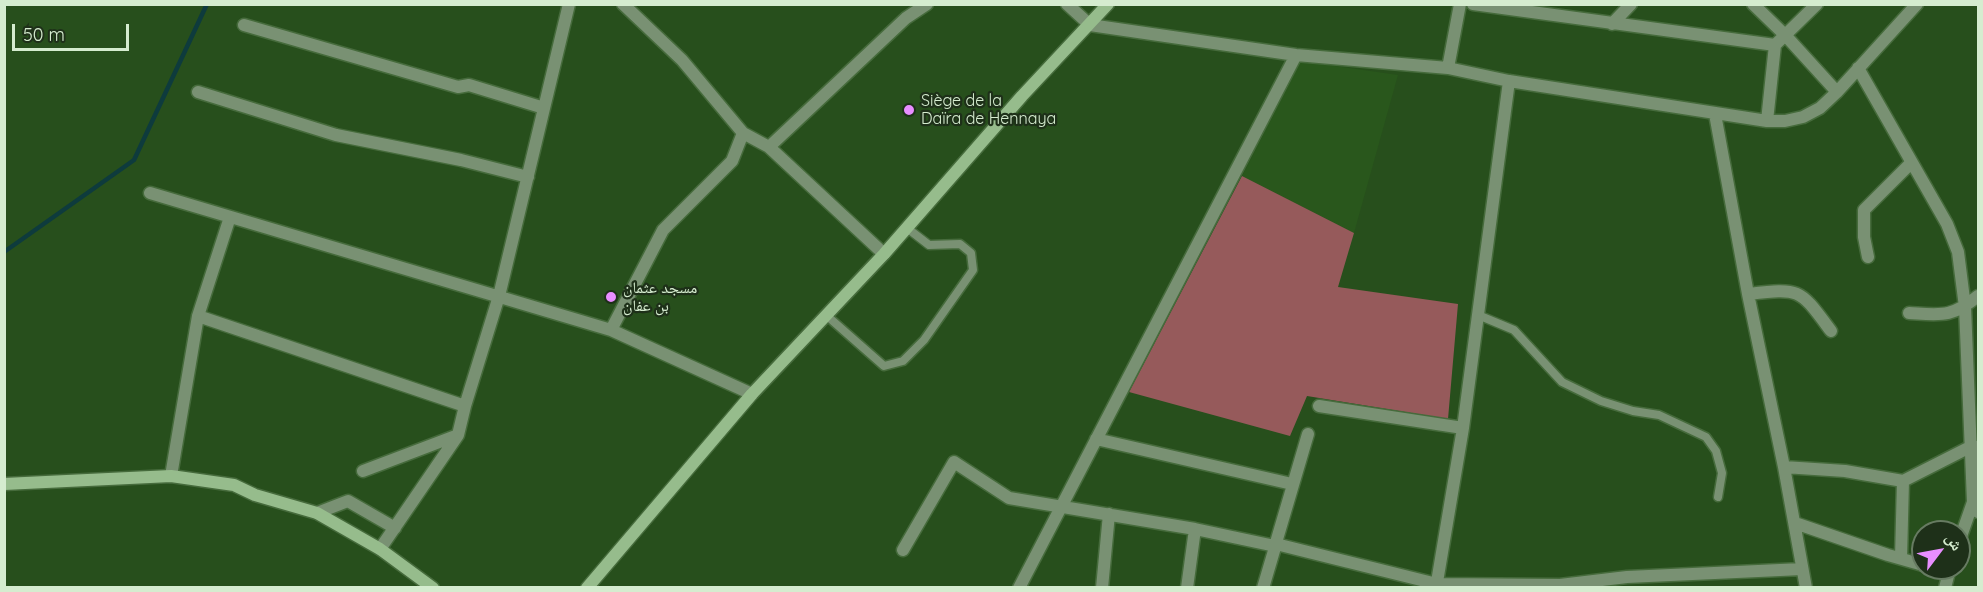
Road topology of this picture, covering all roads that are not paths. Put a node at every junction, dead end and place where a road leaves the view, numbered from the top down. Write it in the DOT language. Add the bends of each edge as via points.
graph roads {
  1 [pos="569,4"];
  2 [pos="623,4"];
  3 [pos="927,4"];
  4 [pos="1067,4"];
  5 [pos="1108,4"];
  6 [pos="1460,4"];
  7 [pos="1473,4"];
  8 [pos="1631,4"];
  9 [pos="1753,4"];
  10 [pos="1817,4"];
  11 [pos="1917,4"];
  12 [pos="1090,24"];
  13 [pos="1612,24"];
  14 [pos="244,25"];
  15 [pos="1786,36"];
  16 [pos="1776,45"];
  17 [pos="1296,54"];
  18 [pos="1448,68"];
  19 [pos="1858,68"];
  20 [pos="1509,81"];
  21 [pos="198,92"];
  22 [pos="1838,92"];
  23 [pos="544,108"];
  24 [pos="1715,114"];
  25 [pos="1767,121"];
  26 [pos="743,134"];
  27 [pos="769,147"];
  28 [pos="1911,163"];
  29 [pos="528,177"];
  30 [pos="150,193"];
  31 [pos="230,217"];
  32 [pos="907,228"];
  33 [pos="884,254"];
  34 [pos="1868,257"];
  35 [pos="1748,294"];
  36 [pos="1978,296"];
  37 [pos="499,297"];
  38 [pos="1965,307"];
  39 [pos="1909,313"];
  40 [pos="826,315"];
  41 [pos="1478,315"];
  42 [pos="198,316"];
  43 [pos="611,330"];
  44 [pos="1831,331"];
  45 [pos="752,394"];
  46 [pos="465,406"];
  47 [pos="1319,406"];
  48 [pos="1463,428"];
  49 [pos="1974,429"];
  50 [pos="1308,434"];
  51 [pos="458,435"];
  52 [pos="1096,439"];
  53 [pos="1974,447"];
  54 [pos="1784,467"];
  55 [pos="363,471"];
  56 [pos="171,476"];
  57 [pos="1903,481"];
  58 [pos="4,484"];
  59 [pos="1292,484"];
  60 [pos="1718,497"];
  61 [pos="1061,506"];
  62 [pos="1976,507"];
  63 [pos="317,513"];
  64 [pos="1109,514"];
  65 [pos="1795,523"];
  66 [pos="395,528"];
  67 [pos="1195,529"];
  68 [pos="1276,545"];
  69 [pos="380,549"];
  70 [pos="903,550"];
  71 [pos="1901,558"];
  72 [pos="1911,561"];
  73 [pos="1802,569"];
  74 [pos="1627,582"];
  75 [pos="1437,586"];
  76 [pos="1560,586"];
  77 [pos="433,588"];
  78 [pos="587,588"];
  79 [pos="1020,588"];
  80 [pos="1102,588"];
  81 [pos="1187,588"];
  82 [pos="1263,588"];
  83 [pos="1806,588"];
  1 -- 23 [label="street"];
  2 -- 26 [label="street" via="682,60"];
  3 -- 27 [label="street" via="906,18"];
  4 -- 12 [label="street"];
  5 -- 12 [label="main road"];
  6 -- 18 [label="street"];
  7 -- 13 [label="street"];
  8 -- 13 [label="street"];
  9 -- 15 [label="street"];
  10 -- 15 [label="street"];
  11 -- 19 [label="street"];
  12 -- 17 [label="street"];
  12 -- 32 [label="main road"];
  13 -- 16 [label="street"];
  14 -- 23 [label="street" via="458,87 469,84"];
  15 -- 16 [label="street"];
  15 -- 22 [label="street"];
  16 -- 25 [label="street"];
  17 -- 18 [label="street"];
  17 -- 52 [label="street"];
  18 -- 20 [label="street"];
  19 -- 22 [label="street"];
  19 -- 28 [label="street"];
  20 -- 24 [label="street"];
  20 -- 41 [label="street"];
  21 -- 29 [label="street" via="336,135"];
  22 -- 25 [label="street" via="1803,117"];
  23 -- 29 [label="street"];
  24 -- 25 [label="street"];
  24 -- 35 [label="street"];
  26 -- 27 [label="street"];
  26 -- 43 [label="street" via="732,161 663,230"];
  27 -- 33 [label="street"];
  28 -- 34 [label="street" via="1864,210"];
  28 -- 38 [label="street" via="1947,224 1958,252"];
  29 -- 37 [label="street"];
  30 -- 31 [label="street"];
  31 -- 37 [label="street"];
  31 -- 42 [label="street"];
  32 -- 33 [label="main road"];
  32 -- 40 [label="lane" via="929,245 960,244 971,253 973,270 924,340 903,361 884,366"];
  33 -- 40 [label="main road"];
  35 -- 44 [label="street" via="1795,292"];
  35 -- 54 [label="street"];
  36 -- 38 [label="street"];
  37 -- 43 [label="street"];
  37 -- 46 [label="street"];
  38 -- 39 [label="street" via="1938,316"];
  38 -- 49 [label="street"];
  40 -- 45 [label="main road"];
  41 -- 48 [label="street"];
  41 -- 60 [label="lane" via="1514,330 1562,382 1601,401 1659,415 1706,437 1716,452 1722,473"];
  42 -- 46 [label="street"];
  42 -- 56 [label="street"];
  43 -- 45 [label="street"];
  45 -- 78 [label="main road"];
  46 -- 51 [label="street"];
  47 -- 48 [label="street"];
  48 -- 75 [label="street"];
  49 -- 53 [label="street"];
  50 -- 59 [label="street"];
  51 -- 55 [label="street"];
  51 -- 66 [label="street"];
  52 -- 59 [label="street"];
  52 -- 61 [label="street"];
  53 -- 57 [label="street"];
  53 -- 62 [label="street"];
  54 -- 57 [label="street" via="1845,471"];
  54 -- 65 [label="street"];
  56 -- 58 [label="main road"];
  56 -- 63 [label="main road" via="234,485"];
  57 -- 71 [label="street"];
  59 -- 68 [label="street"];
  61 -- 64 [label="street"];
  61 -- 70 [label="street" via="1009,498 954,462"];
  61 -- 79 [label="street"];
  63 -- 66 [label="street" via="348,501"];
  63 -- 69 [label="main road"];
  64 -- 67 [label="street"];
  64 -- 80 [label="street"];
  65 -- 71 [label="street"];
  65 -- 73 [label="street"];
  66 -- 69 [label="street"];
  67 -- 68 [label="street"];
  67 -- 81 [label="street"];
  68 -- 75 [label="street"];
  68 -- 82 [label="street"];
  69 -- 77 [label="main road"];
  71 -- 72 [label="street"];
  73 -- 74 [label="street"];
  73 -- 83 [label="street"];
  74 -- 76 [label="street"];
  75 -- 76 [label="street"];
}
